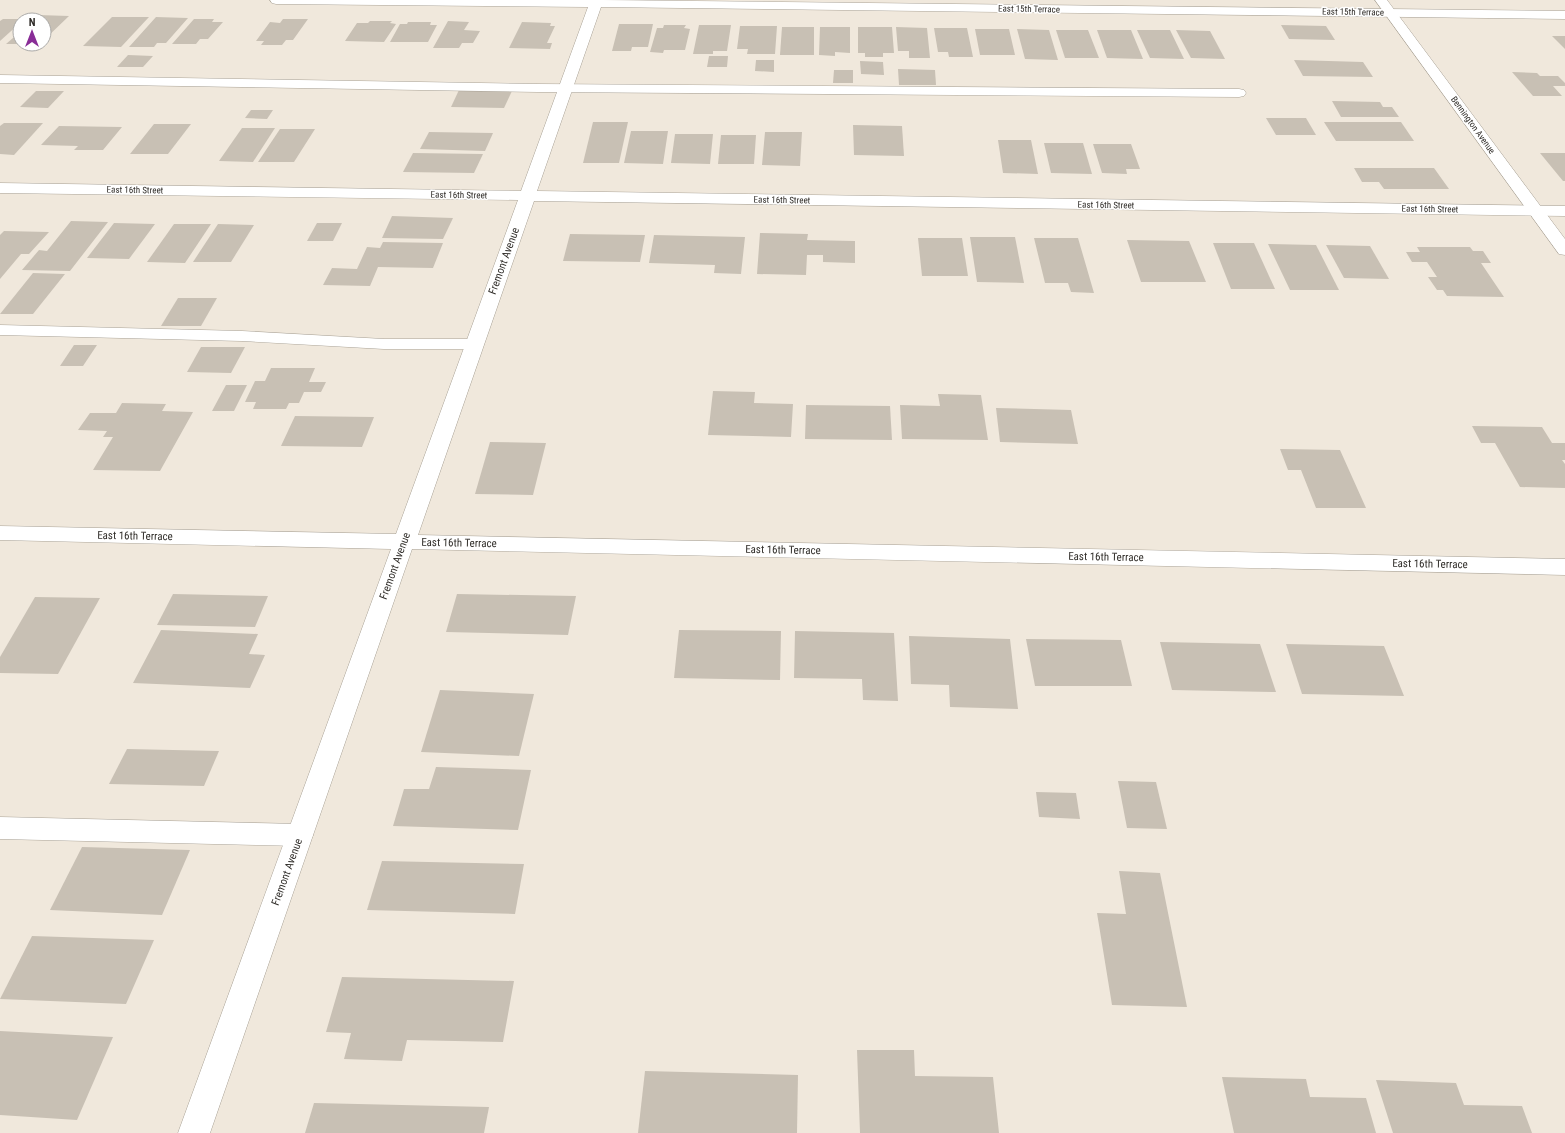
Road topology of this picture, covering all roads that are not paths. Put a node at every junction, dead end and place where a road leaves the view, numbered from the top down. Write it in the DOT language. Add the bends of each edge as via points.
graph roads {
  1 [pos="276,0"];
  2 [pos="1381,0"];
  3 [pos="596,2"];
  4 [pos="1391,13"];
  5 [pos="1565,15"];
  6 [pos="0,79"];
  7 [pos="566,88"];
  8 [pos="1239,93"];
  9 [pos="0,188"];
  10 [pos="527,196"];
  11 [pos="1536,211"];
  12 [pos="1565,211"];
  13 [pos="1565,250"];
  14 [pos="0,330"];
  15 [pos="474,344"];
  16 [pos="0,533"];
  17 [pos="404,542"];
  18 [pos="1565,567"];
  19 [pos="0,828"];
  20 [pos="300,835"];
  21 [pos="194,1133"];
  1 -- 3 [label="street, East 15th Terrace"];
  2 -- 4 [label="street, Bennington Avenue"];
  3 -- 4 [label="street, East 15th Terrace"];
  3 -- 7 [label="street, Fremont Avenue"];
  4 -- 5 [label="street, East 15th Terrace"];
  4 -- 11 [label="street, Bennington Avenue"];
  6 -- 7 [label="street"];
  7 -- 8 [label="street"];
  7 -- 10 [label="street, Fremont Avenue"];
  9 -- 10 [label="street, East 16th Street"];
  10 -- 11 [label="street, East 16th Street"];
  10 -- 15 [label="street, Fremont Avenue"];
  11 -- 12 [label="street, East 16th Street"];
  11 -- 13 [label="street, Bennington Avenue"];
  14 -- 15 [label="street" via="234,336 384,344"];
  15 -- 17 [label="street, Fremont Avenue"];
  16 -- 17 [label="street, East 16th Terrace"];
  17 -- 18 [label="street, East 16th Terrace"];
  17 -- 20 [label="street, Fremont Avenue"];
  19 -- 20 [label="street"];
  20 -- 21 [label="street, Fremont Avenue"];
}
